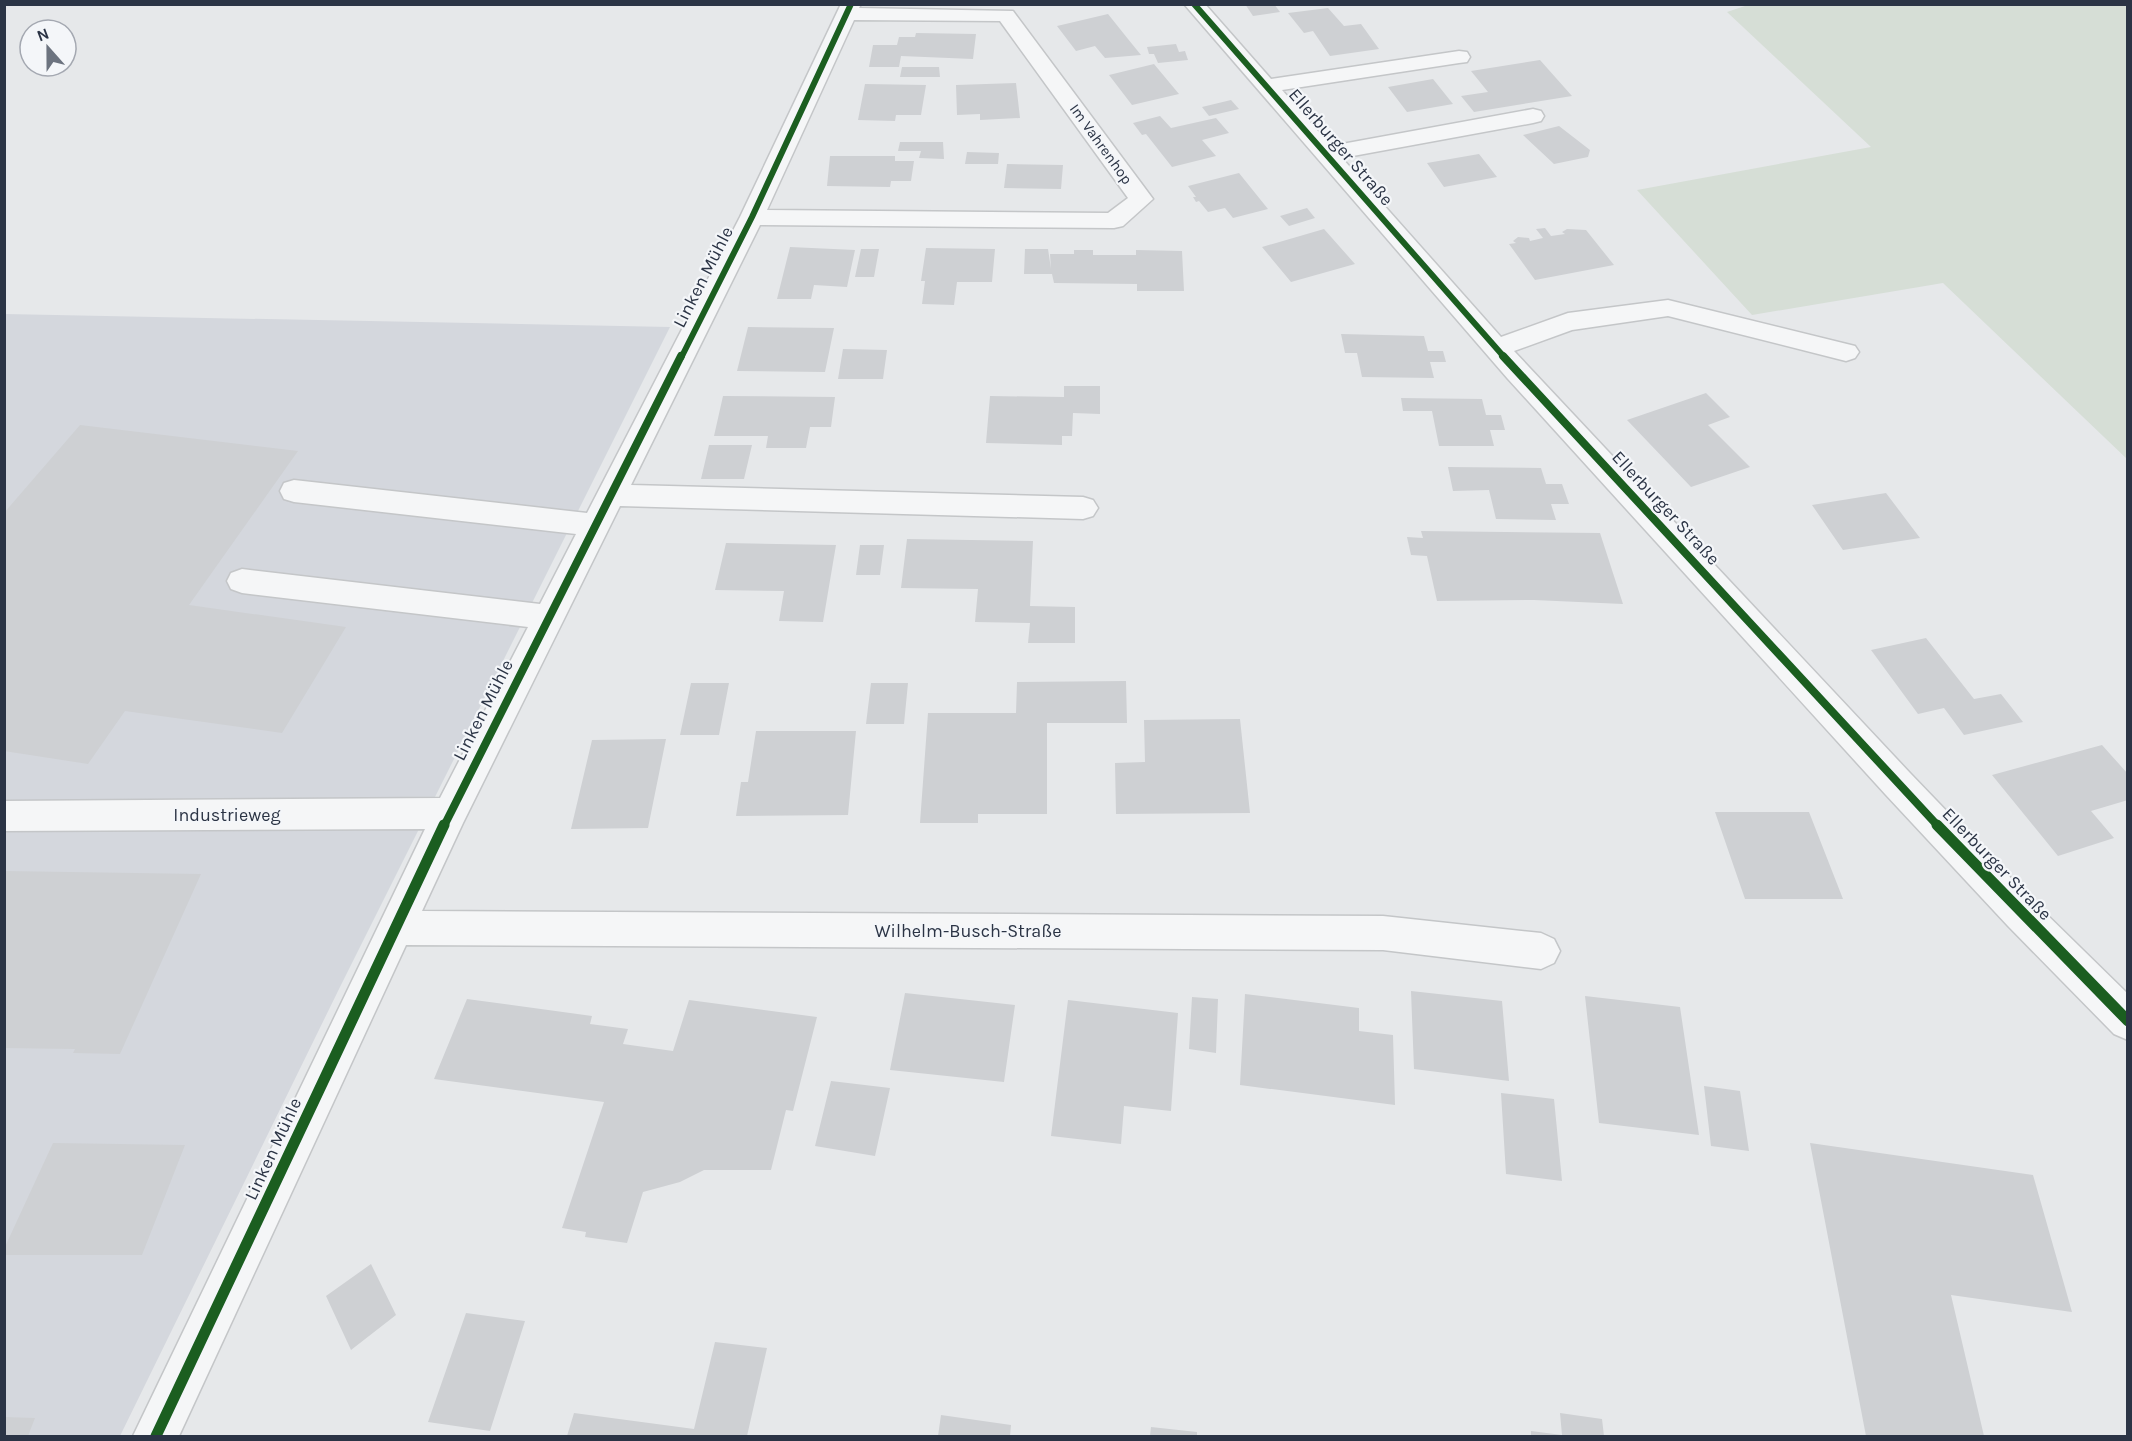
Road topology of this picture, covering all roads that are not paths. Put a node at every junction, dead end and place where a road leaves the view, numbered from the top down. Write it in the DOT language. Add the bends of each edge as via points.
graph roads {
  1 [pos="1194,4"];
  2 [pos="848,9"];
  3 [pos="1460,57"];
  4 [pos="1266,86"];
  5 [pos="1533,116"];
  6 [pos="1326,154"];
  7 [pos="752,217"];
  8 [pos="1497,348"];
  9 [pos="1846,352"];
  10 [pos="294,491"];
  11 [pos="610,495"];
  12 [pos="1083,508"];
  13 [pos="596,525"];
  14 [pos="242,581"];
  15 [pos="549,617"];
  16 [pos="450,813"];
  17 [pos="4,816"];
  18 [pos="395,928"];
  19 [pos="1540,951"];
  20 [pos="2127,1021"];
  21 [pos="156,1437"];
  1 -- 4 [label="street, Ellerburger Straße"];
  2 -- 7 [label="street, Linken Mühle"];
  2 -- 7 [label="street, Im Vahrenhop" via="1006,15 1142,199 1114,221"];
  3 -- 4 [label="street"];
  4 -- 6 [label="street, Ellerburger Straße"];
  5 -- 6 [label="street"];
  6 -- 8 [label="street, Ellerburger Straße"];
  7 -- 11 [label="street, Linken Mühle"];
  8 -- 9 [label="street" via="1568,321 1668,308"];
  8 -- 20 [label="street, Ellerburger Straße" via="1898,784"];
  10 -- 13 [label="street"];
  11 -- 12 [label="street"];
  11 -- 13 [label="street, Linken Mühle"];
  13 -- 15 [label="street, Linken Mühle"];
  14 -- 15 [label="street"];
  15 -- 16 [label="street, Linken Mühle"];
  16 -- 17 [label="street, Industrieweg"];
  16 -- 18 [label="street, Linken Mühle"];
  18 -- 19 [label="street, Wilhelm-Busch-Straße" via="1383,933"];
  18 -- 21 [label="street, Linken Mühle"];
}
